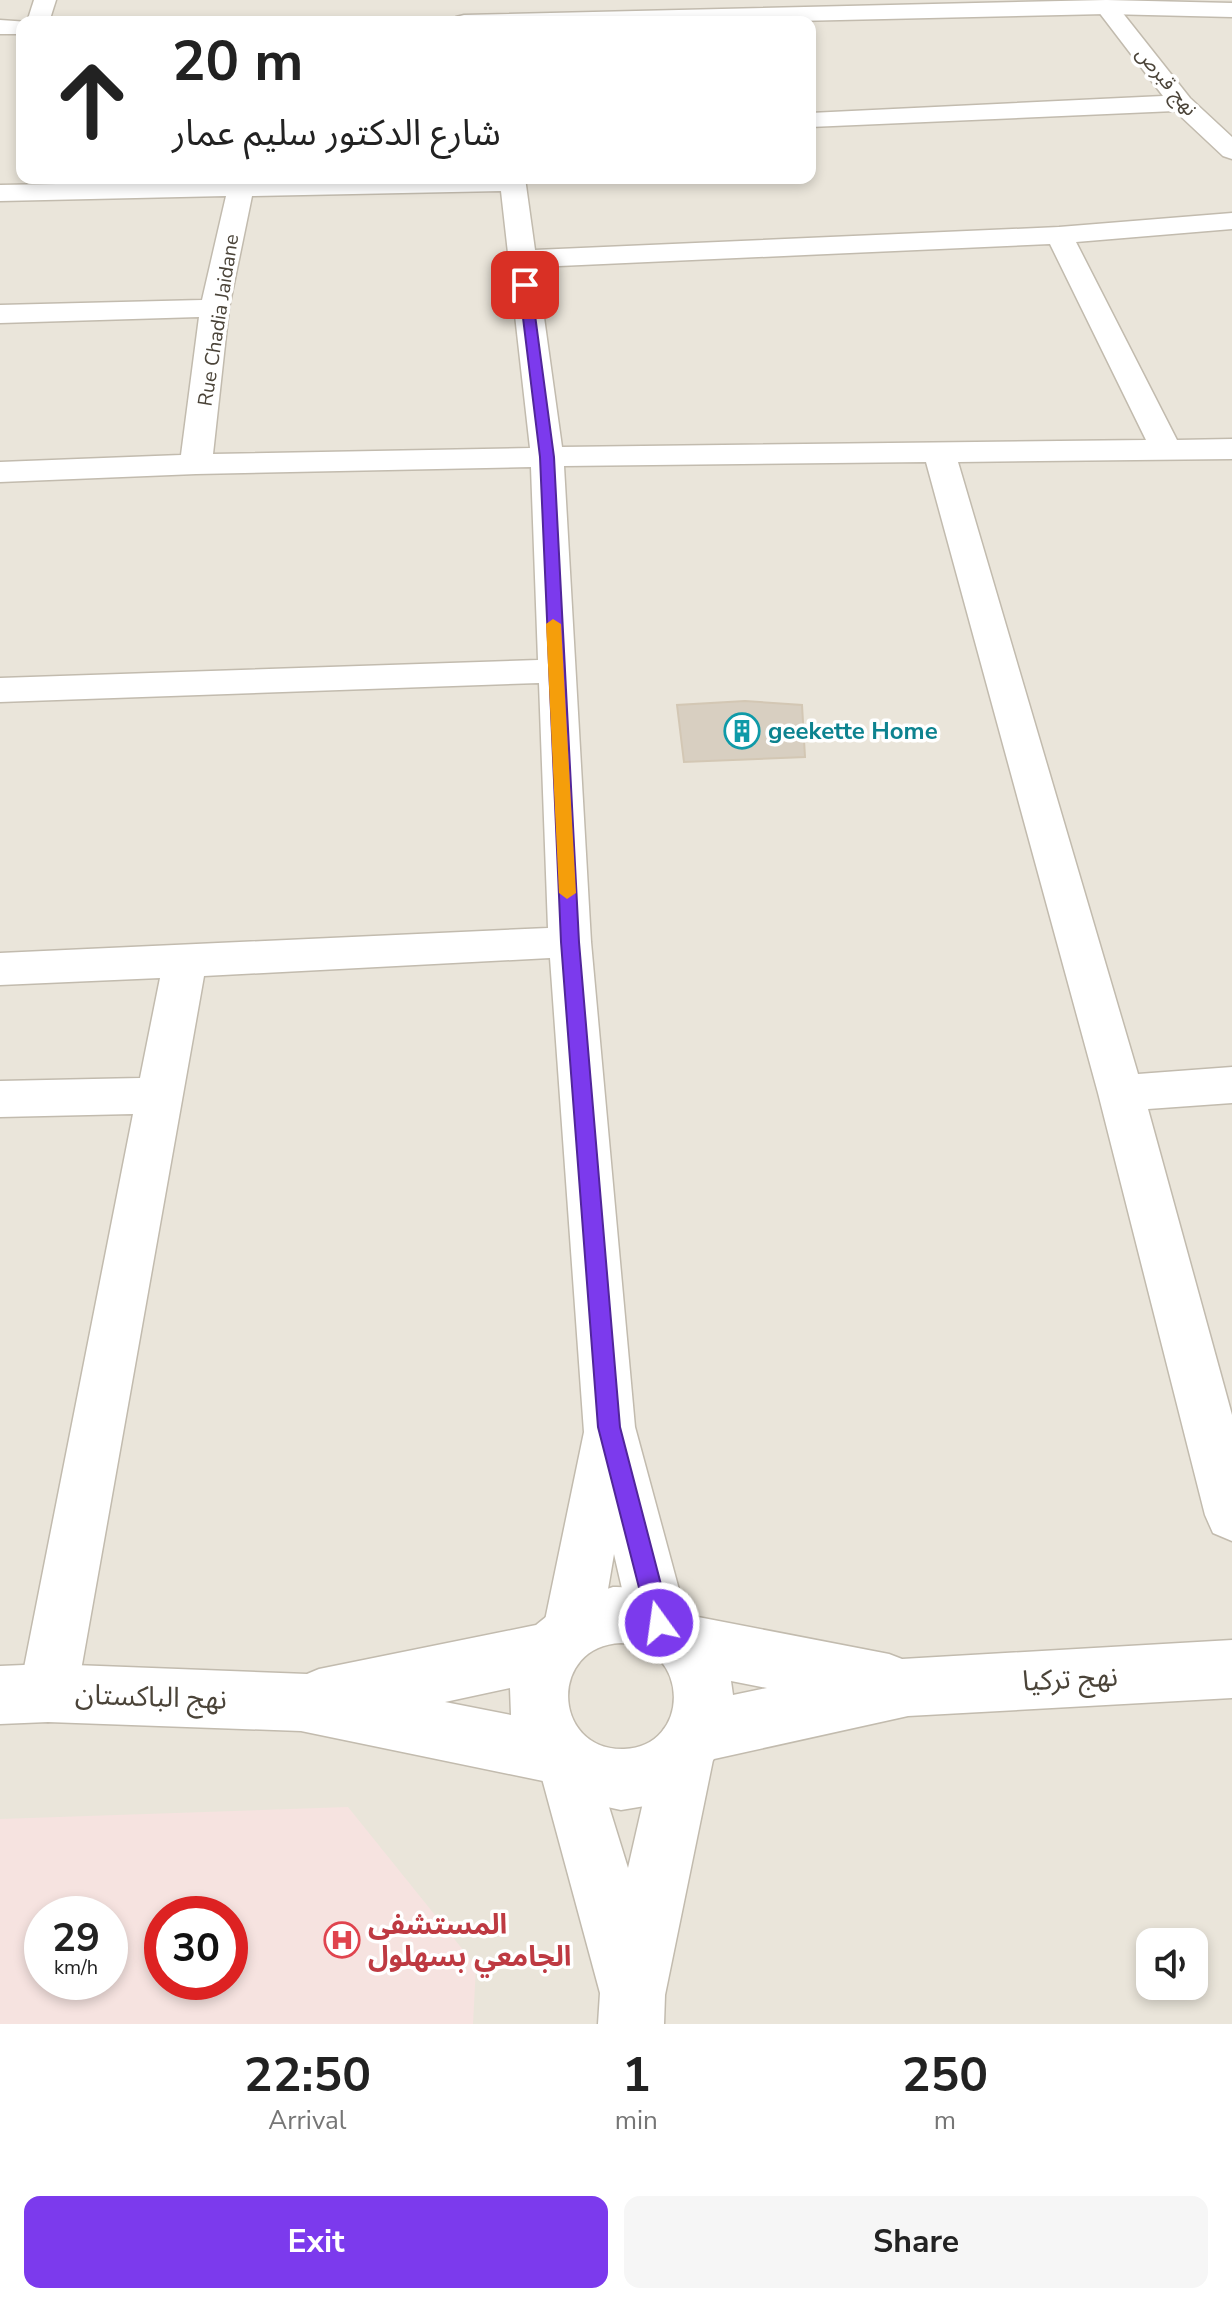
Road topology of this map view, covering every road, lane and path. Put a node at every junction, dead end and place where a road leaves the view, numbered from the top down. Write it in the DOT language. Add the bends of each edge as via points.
graph roads {
  1 [pos="1106,7"];
  2 [pos="1232,10"];
  3 [pos="740,16"];
  4 [pos="1181,103"];
  5 [pos="816,120"];
  6 [pos="1232,151"];
  7 [pos="216,184"];
  8 [pos="240,184"];
  9 [pos="512,184"];
  10 [pos="0,193"];
  11 [pos="1232,221"];
  12 [pos="1059,235"];
  13 [pos="521,259"];
  14 [pos="215,308"];
  15 [pos="0,314"];
  16 [pos="1166,449"];
  17 [pos="1232,449"];
  18 [pos="940,454"];
  19 [pos="547,457"];
  20 [pos="196,464"];
  21 [pos="0,472"];
  22 [pos="555,671"];
  23 [pos="0,690"];
  24 [pos="570,942"];
  25 [pos="185,961"];
  26 [pos="0,969"];
  27 [pos="1232,1085"];
  28 [pos="1121,1093"];
  29 [pos="162,1095"];
  30 [pos="0,1099"];
  31 [pos="609,1427"];
  32 [pos="1232,1515"];
  33 [pos="672,1633"];
  34 [pos="562,1640"];
  35 [pos="1232,1669"];
  36 [pos="908,1687"];
  37 [pos="24,1694"];
  38 [pos="301,1702"];
  39 [pos="690,1742"];
  40 [pos="564,1758"];
  41 [pos="632,2010"];
  1 -- 2 [label="street"];
  1 -- 3 [label="street"];
  1 -- 4 [label="street, نهج قبرص"];
  4 -- 5 [label="street"];
  4 -- 6 [label="street, نهج قبرص"];
  7 -- 10 [label="street"];
  8 -- 14 [label="street, Rue Chadia Jaidane"];
  9 -- 13 [label="street"];
  11 -- 12 [label="street"];
  12 -- 13 [label="street"];
  12 -- 16 [label="street"];
  13 -- 19 [label="street"];
  14 -- 15 [label="street"];
  14 -- 20 [label="street, Rue Chadia Jaidane"];
  16 -- 17 [label="street"];
  16 -- 18 [label="street"];
  18 -- 19 [label="street"];
  18 -- 28 [label="street"];
  19 -- 20 [label="street"];
  19 -- 22 [label="street"];
  20 -- 21 [label="street"];
  22 -- 23 [label="street"];
  22 -- 24 [label="street"];
  24 -- 25 [label="street"];
  24 -- 31 [label="street"];
  25 -- 26 [label="street"];
  25 -- 29 [label="street"];
  27 -- 28 [label="street"];
  28 -- 32 [label="street"];
  29 -- 30 [label="street"];
  29 -- 37 [label="street"];
  31 -- 33 [label="street"];
  31 -- 34 [label="street"];
  33 -- 34 [label="street" via="630,1614 599,1616"];
  33 -- 36 [label="street, نهج تركيا"];
  33 -- 39 [label="street" via="700,1670 704,1702"];
  34 -- 38 [label="street, نهج الباكستان"];
  34 -- 40 [label="street" via="538,1685 541,1722"];
  35 -- 36 [label="street, نهج تركيا"];
  36 -- 39 [label="street, نهج تركيا"];
  37 -- 38 [label="street, نهج الباكستان"];
  38 -- 40 [label="street, نهج الباكستان"];
  39 -- 40 [label="street" via="660,1771 628,1780 594,1776"];
  39 -- 41 [label="street"];
  40 -- 41 [label="street"];
}
